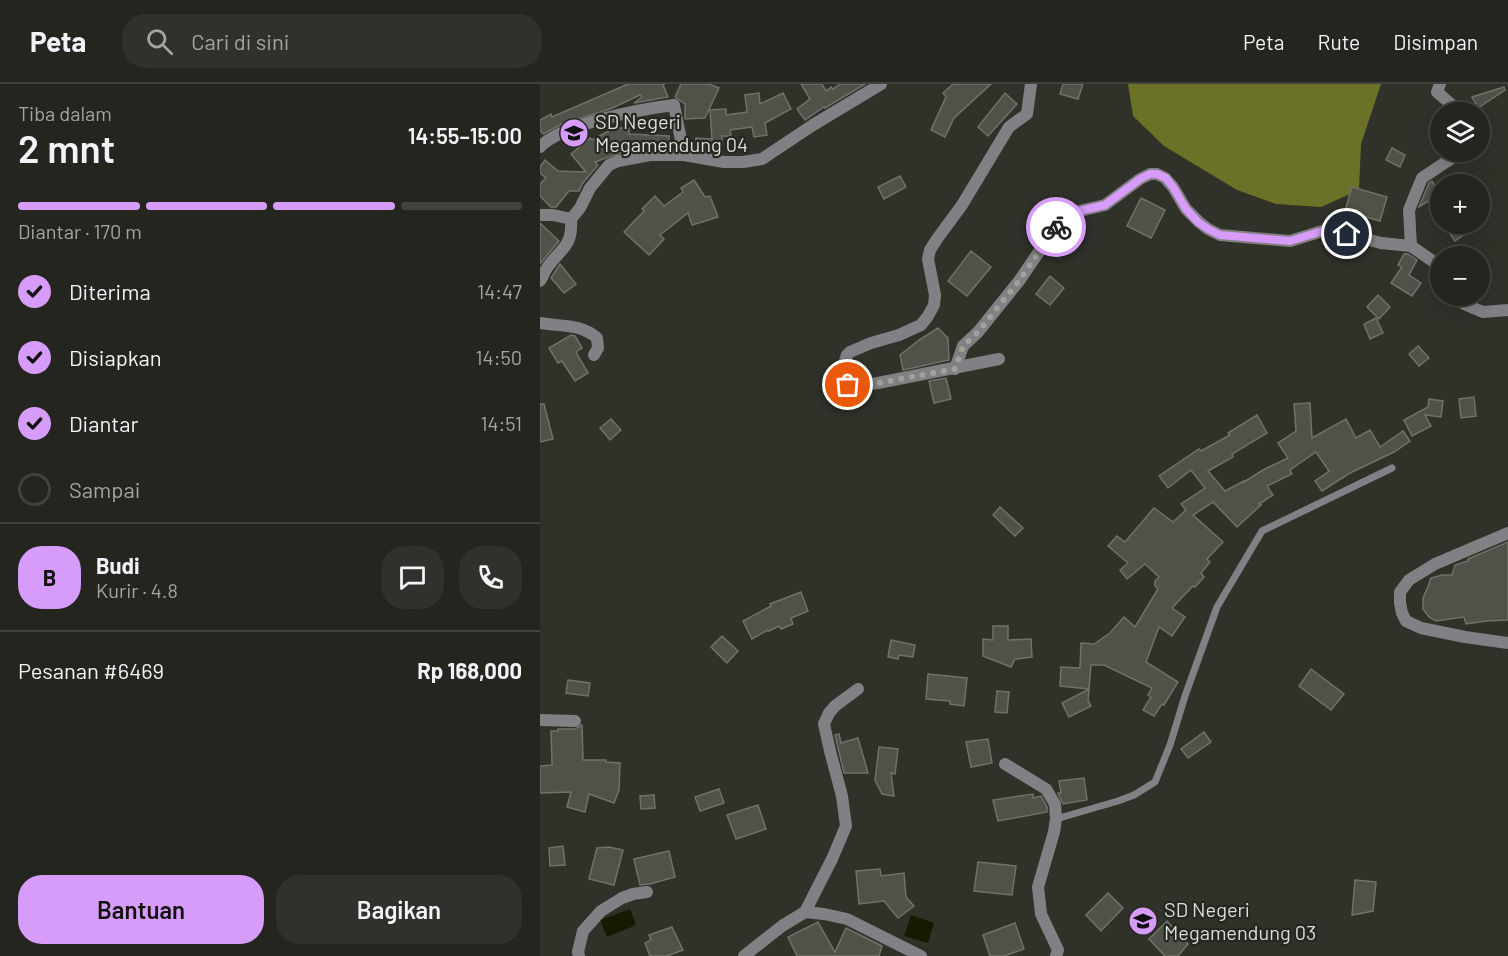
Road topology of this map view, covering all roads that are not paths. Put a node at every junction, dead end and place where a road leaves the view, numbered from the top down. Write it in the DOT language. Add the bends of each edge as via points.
graph roads {
  1 [pos="881,84"];
  2 [pos="1031,84"];
  3 [pos="1440,84"];
  4 [pos="1448,102"];
  5 [pos="540,147"];
  6 [pos="684,154"];
  7 [pos="1446,162"];
  8 [pos="540,214"];
  9 [pos="571,219"];
  10 [pos="1412,246"];
  11 [pos="1430,259"];
  12 [pos="540,281"];
  13 [pos="1469,306"];
  14 [pos="1508,310"];
  15 [pos="540,323"];
  16 [pos="594,355"];
  17 [pos="999,359"];
  18 [pos="955,369"];
  19 [pos="1392,468"];
  20 [pos="1508,533"];
  21 [pos="1508,643"];
  22 [pos="858,689"];
  23 [pos="540,720"];
  24 [pos="575,721"];
  25 [pos="1005,764"];
  26 [pos="1056,819"];
  27 [pos="647,892"];
  28 [pos="805,912"];
  29 [pos="579,956"];
  30 [pos="744,956"];
  31 [pos="921,956"];
  32 [pos="1056,956"];
  1 -- 6 [label="street" via="762,159 724,162"];
  2 -- 18 [label="street" via="1027,114 1010,128 930,250 935,295 928,316 921,325 850,352 844,375 851,386"];
  3 -- 4 [label="street" via="1437,92"];
  5 -- 6 [label="street" via="577,127 674,105"];
  6 -- 9 [label="street" via="642,156 609,165"];
  7 -- 10 [label="street" via="1422,178 1409,210"];
  8 -- 9 [label="street"];
  9 -- 12 [label="street" via="568,241"];
  10 -- 11 [label="street"];
  10 -- 18 [label="street" via="1382,243 1329,229 1290,241 1220,235 1198,222 1166,178 1150,174 1105,205 1075,212 1060,221 1019,281 963,346"];
  13 -- 14 [label="street" via="1483,312"];
  15 -- 16 [label="street" via="579,327 592,333 598,348"];
  17 -- 18 [label="street"];
  19 -- 26 [label="lane" via="1262,531 1217,607 1155,782 1118,801"];
  20 -- 21 [label="street" via="1435,564 1409,580 1400,592 1400,603 1406,621 1421,628"];
  22 -- 28 [label="street" via="835,706 824,724 843,796 846,826"];
  23 -- 24 [label="street"];
  25 -- 26 [label="street" via="1046,789 1055,804"];
  26 -- 32 [label="street" via="1038,887 1041,914 1058,950"];
  27 -- 29 [label="street" via="622,898 601,911 582,931"];
  28 -- 30 [label="street"];
  28 -- 31 [label="street" via="847,919"];
}
